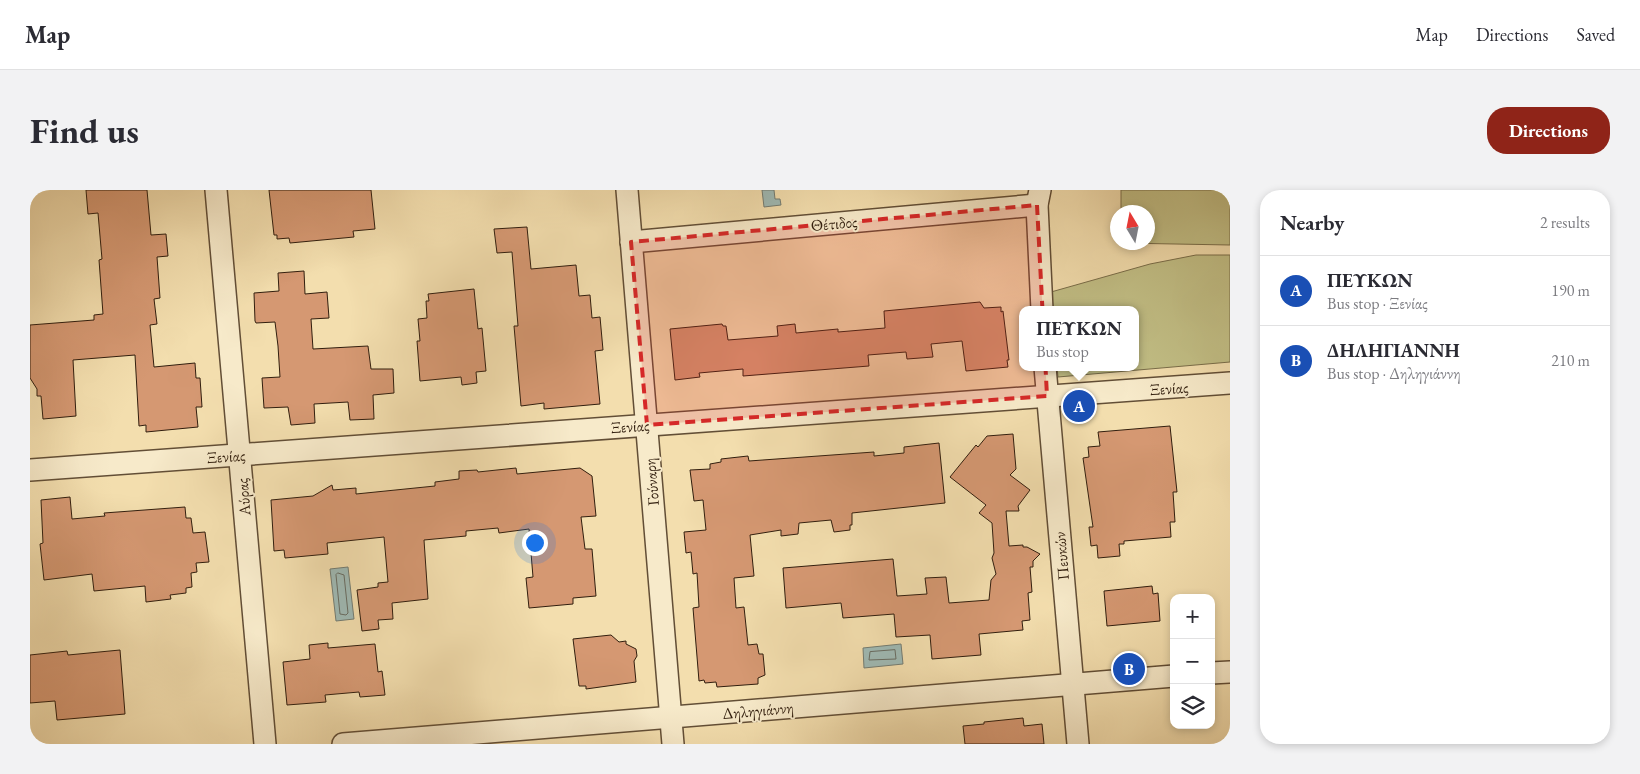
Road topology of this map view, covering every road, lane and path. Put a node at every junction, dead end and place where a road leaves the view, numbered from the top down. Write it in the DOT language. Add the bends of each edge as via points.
graph roads {
  1 [pos="216,190"];
  2 [pos="627,190"];
  3 [pos="1038,197"];
  4 [pos="631,242"];
  5 [pos="1042,306"];
  6 [pos="1045,371"];
  7 [pos="1230,383"];
  8 [pos="1047,396"];
  9 [pos="646,425"];
  10 [pos="239,455"];
  11 [pos="30,470"];
  12 [pos="1230,672"];
  13 [pos="1215,673"];
  14 [pos="1170,676"];
  15 [pos="1072,684"];
  16 [pos="671,717"];
  17 [pos="265,744"];
  18 [pos="343,744"];
  19 [pos="673,744"];
  20 [pos="1078,744"];
  1 -- 10 [label="street, Αύρας"];
  2 -- 4 [label="street, Γούναρη"];
  3 -- 4 [label="street, Θέτιδος"];
  3 -- 5 [label="street"];
  4 -- 9 [label="street, Γούναρη"];
  6 -- 8 [label="street, Πευκών"];
  7 -- 8 [label="street, Ξενίας"];
  8 -- 9 [label="street, Ξενίας"];
  8 -- 15 [label="street, Πευκών"];
  9 -- 10 [label="street, Ξενίας"];
  9 -- 16 [label="street, Γούναρη"];
  10 -- 11 [label="street, Ξενίας"];
  10 -- 17 [label="street, Αύρας"];
  12 -- 13 [label="street"];
  14 -- 15 [label="street, Δηληγιάννη"];
  15 -- 16 [label="street, Δηληγιάννη"];
  15 -- 20 [label="street, Πευκών"];
  16 -- 18 [label="street, Δηληγιάννη"];
  16 -- 19 [label="street, Γούναρη"];
}
